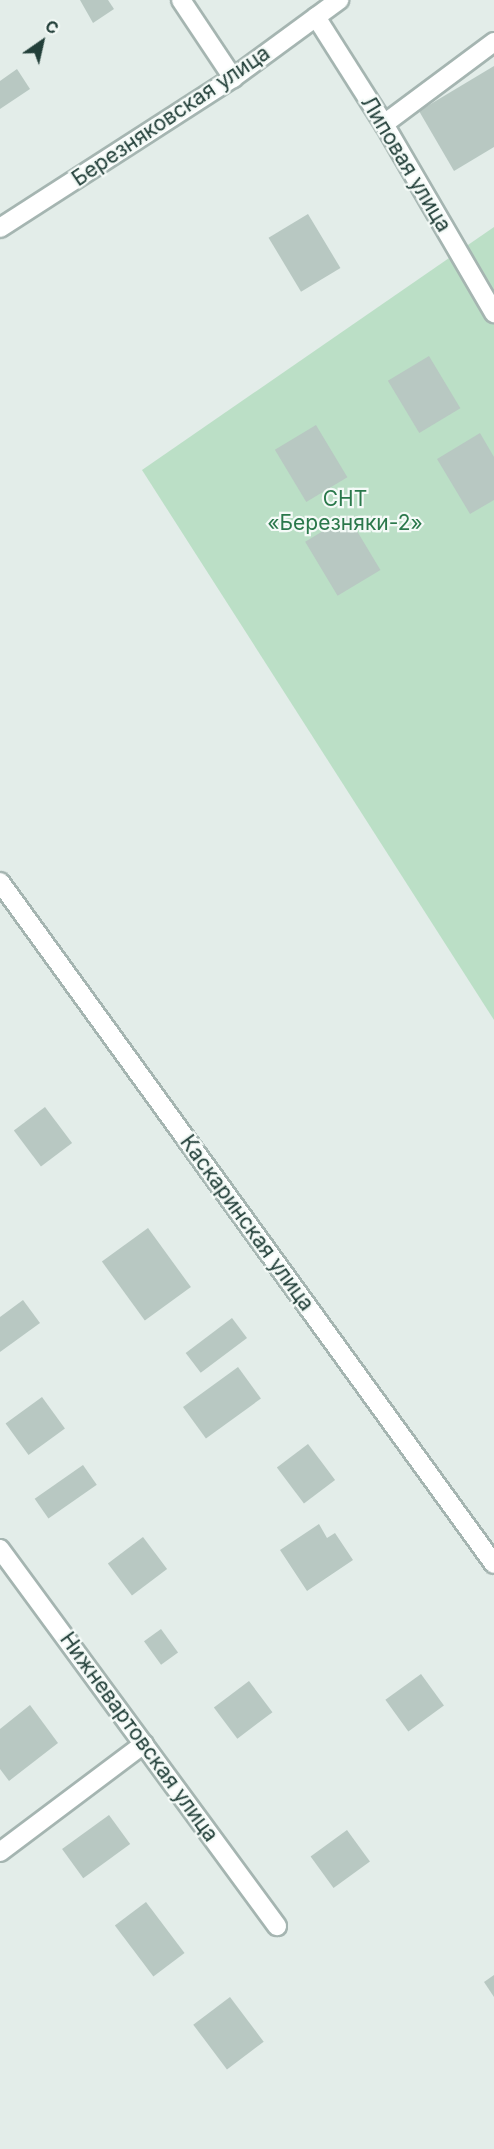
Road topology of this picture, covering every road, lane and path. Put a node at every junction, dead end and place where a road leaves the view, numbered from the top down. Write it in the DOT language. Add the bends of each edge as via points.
graph roads {
  1 [pos="181,0"];
  2 [pos="339,0"];
  3 [pos="316,17"];
  4 [pos="494,42"];
  5 [pos="233,78"];
  6 [pos="384,124"];
  7 [pos="0,228"];
  8 [pos="494,313"];
  9 [pos="0,882"];
  10 [pos="0,1549"];
  11 [pos="494,1564"];
  12 [pos="144,1744"];
  13 [pos="0,1852"];
  14 [pos="277,1926"];
  1 -- 5 [label="street"];
  2 -- 3 [label="street, Березняковская улица"];
  3 -- 5 [label="street, Березняковская улица"];
  3 -- 6 [label="street, Липовая улица"];
  4 -- 6 [label="street"];
  5 -- 7 [label="street, Березняковская улица"];
  6 -- 8 [label="street, Липовая улица"];
  9 -- 11 [label="street, Каскаринская улица"];
  10 -- 12 [label="street, Нижневартовская улица"];
  12 -- 13 [label="street"];
  12 -- 14 [label="street, Нижневартовская улица"];
}
